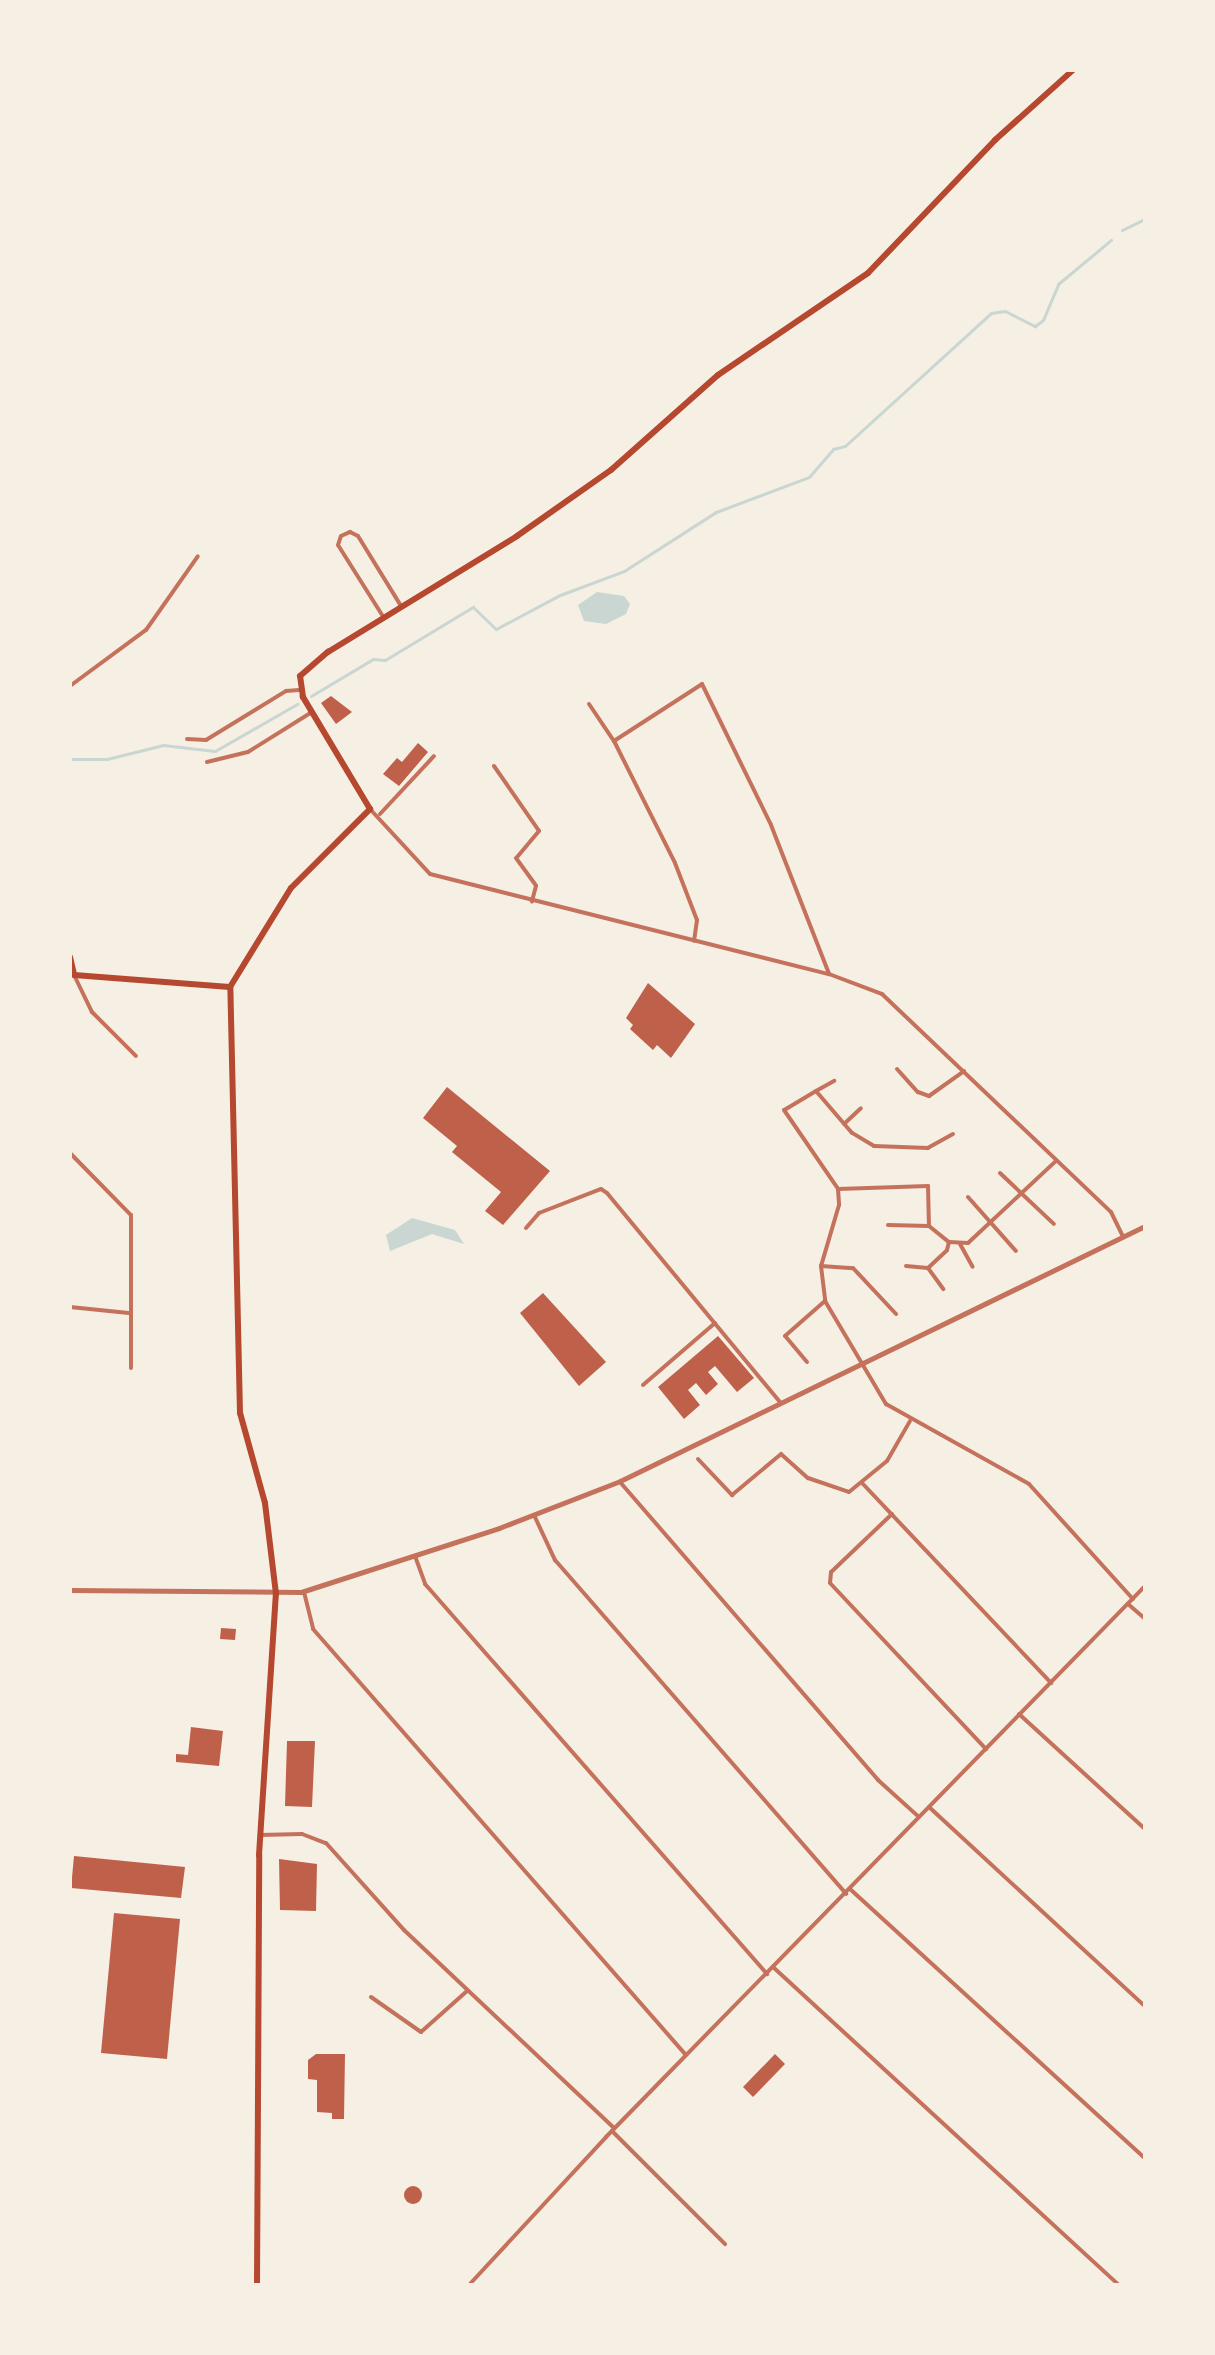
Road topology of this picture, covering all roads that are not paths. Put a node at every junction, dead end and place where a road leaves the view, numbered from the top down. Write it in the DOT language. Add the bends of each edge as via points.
graph roads {
  1 [pos="1073,70"];
  2 [pos="198,556"];
  3 [pos="402,608"];
  4 [pos="384,618"];
  5 [pos="70,686"];
  6 [pos="303,696"];
  7 [pos="589,704"];
  8 [pos="312,712"];
  9 [pos="187,739"];
  10 [pos="614,741"];
  11 [pos="434,756"];
  12 [pos="207,762"];
  13 [pos="494,766"];
  14 [pos="370,809"];
  15 [pos="380,814"];
  16 [pos="532,901"];
  17 [pos="694,941"];
  18 [pos="70,957"];
  19 [pos="829,974"];
  20 [pos="72,976"];
  21 [pos="230,987"];
  22 [pos="136,1056"];
  23 [pos="897,1069"];
  24 [pos="964,1071"];
  25 [pos="834,1081"];
  26 [pos="816,1091"];
  27 [pos="861,1108"];
  28 [pos="844,1124"];
  29 [pos="953,1134"];
  30 [pos="70,1153"];
  31 [pos="1056,1161"];
  32 [pos="1000,1173"];
  33 [pos="838,1189"];
  34 [pos="1025,1192"];
  35 [pos="968,1197"];
  36 [pos="992,1222"];
  37 [pos="1054,1224"];
  38 [pos="888,1225"];
  39 [pos="929,1226"];
  40 [pos="1145,1226"];
  41 [pos="526,1228"];
  42 [pos="1123,1237"];
  43 [pos="949,1242"];
  44 [pos="960,1244"];
  45 [pos="1016,1251"];
  46 [pos="821,1266"];
  47 [pos="906,1266"];
  48 [pos="973,1267"];
  49 [pos="928,1268"];
  50 [pos="943,1289"];
  51 [pos="825,1301"];
  52 [pos="70,1307"];
  53 [pos="129,1313"];
  54 [pos="896,1314"];
  55 [pos="715,1323"];
  56 [pos="807,1362"];
  57 [pos="858,1364"];
  58 [pos="131,1368"];
  59 [pos="643,1385"];
  60 [pos="780,1402"];
  61 [pos="910,1421"];
  62 [pos="698,1459"];
  63 [pos="620,1481"];
  64 [pos="862,1483"];
  65 [pos="892,1514"];
  66 [pos="534,1515"];
  67 [pos="415,1556"];
  68 [pos="1145,1586"];
  69 [pos="70,1590"];
  70 [pos="304,1592"];
  71 [pos="276,1594"];
  72 [pos="1133,1599"];
  73 [pos="1128,1604"];
  74 [pos="1145,1619"];
  75 [pos="1051,1683"];
  76 [pos="1019,1714"];
  77 [pos="986,1749"];
  78 [pos="929,1807"];
  79 [pos="919,1817"];
  80 [pos="1145,1829"];
  81 [pos="260,1835"];
  82 [pos="850,1889"];
  83 [pos="846,1894"];
  84 [pos="773,1967"];
  85 [pos="767,1974"];
  86 [pos="467,1991"];
  87 [pos="371,1997"];
  88 [pos="1145,2006"];
  89 [pos="686,2055"];
  90 [pos="613,2130"];
  91 [pos="1145,2158"];
  92 [pos="725,2244"];
  93 [pos="257,2285"];
  94 [pos="469,2285"];
  95 [pos="1119,2285"];
  1 -- 3 [label="main road" via="995,140 887,258 718,375 611,470"];
  2 -- 5 [label="street" via="146,630"];
  3 -- 4 [label="main road"];
  3 -- 4 [label="street" via="358,536 346,533 338,545"];
  4 -- 6 [label="main road" via="306,669"];
  6 -- 8 [label="main road"];
  6 -- 9 [label="street" via="286,691 206,740"];
  7 -- 10 [label="street"];
  8 -- 12 [label="street" via="248,752"];
  8 -- 14 [label="main road"];
  10 -- 17 [label="street" via="686,889 697,920"];
  10 -- 19 [label="street" via="702,684 771,825"];
  11 -- 15 [label="street"];
  13 -- 16 [label="street" via="539,831 516,853 536,886"];
  14 -- 15 [label="street"];
  14 -- 21 [label="main road" via="291,888"];
  15 -- 16 [label="street" via="430,874"];
  16 -- 17 [label="street"];
  17 -- 19 [label="street"];
  18 -- 20 [label="main road"];
  19 -- 24 [label="street" via="895,1003"];
  20 -- 21 [label="main road"];
  20 -- 22 [label="street" via="92,1012"];
  21 -- 71 [label="main road" via="240,1413 265,1503"];
  23 -- 24 [label="street" via="929,1096"];
  24 -- 31 [label="street"];
  25 -- 26 [label="street"];
  26 -- 28 [label="street"];
  26 -- 33 [label="street" via="784,1110"];
  27 -- 28 [label="street"];
  28 -- 29 [label="street" via="867,1144 892,1149 939,1145"];
  30 -- 53 [label="street" via="131,1215"];
  31 -- 34 [label="street"];
  31 -- 42 [label="street" via="1111,1212"];
  32 -- 34 [label="street"];
  33 -- 39 [label="street" via="928,1186"];
  33 -- 46 [label="street" via="839,1205"];
  34 -- 36 [label="street"];
  34 -- 37 [label="street"];
  35 -- 36 [label="street"];
  36 -- 44 [label="street" via="971,1242"];
  36 -- 45 [label="street"];
  38 -- 39 [label="street"];
  39 -- 43 [label="street"];
  40 -- 42 [label="street"];
  41 -- 55 [label="street" via="539,1213 601,1189"];
  42 -- 57 [label="street"];
  43 -- 44 [label="street"];
  43 -- 49 [label="street"];
  44 -- 48 [label="street"];
  46 -- 51 [label="street"];
  46 -- 54 [label="street" via="853,1268"];
  47 -- 49 [label="street"];
  49 -- 50 [label="street"];
  51 -- 56 [label="street" via="785,1336"];
  51 -- 57 [label="street"];
  52 -- 53 [label="street"];
  53 -- 58 [label="street"];
  55 -- 59 [label="street"];
  55 -- 60 [label="street"];
  57 -- 60 [label="street"];
  57 -- 61 [label="street" via="878,1396"];
  60 -- 63 [label="street"];
  61 -- 64 [label="street" via="891,1456"];
  61 -- 72 [label="street" via="1029,1484"];
  62 -- 64 [label="street" via="732,1495 781,1454 804,1476 829,1487 849,1492"];
  63 -- 66 [label="street"];
  63 -- 79 [label="street" via="878,1780"];
  64 -- 65 [label="street"];
  65 -- 75 [label="street"];
  65 -- 77 [label="street" via="831,1572 830,1583"];
  66 -- 67 [label="street"];
  66 -- 83 [label="street" via="555,1560"];
  67 -- 70 [label="street"];
  67 -- 85 [label="street" via="425,1584"];
  68 -- 72 [label="street"];
  69 -- 71 [label="street"];
  70 -- 71 [label="street"];
  70 -- 89 [label="street" via="313,1629"];
  71 -- 81 [label="main road"];
  72 -- 73 [label="street"];
  73 -- 74 [label="street"];
  73 -- 75 [label="street"];
  75 -- 76 [label="street"];
  76 -- 77 [label="street"];
  76 -- 80 [label="street"];
  77 -- 78 [label="street"];
  78 -- 79 [label="street"];
  78 -- 88 [label="street"];
  79 -- 82 [label="street"];
  81 -- 86 [label="street" via="302,1834 326,1843"];
  81 -- 93 [label="main road"];
  82 -- 83 [label="street"];
  82 -- 91 [label="street"];
  83 -- 84 [label="street"];
  84 -- 85 [label="street"];
  84 -- 95 [label="street"];
  85 -- 89 [label="street"];
  86 -- 87 [label="street" via="421,2032"];
  86 -- 90 [label="street"];
  89 -- 90 [label="street"];
  90 -- 92 [label="street"];
  90 -- 94 [label="street"];
}
